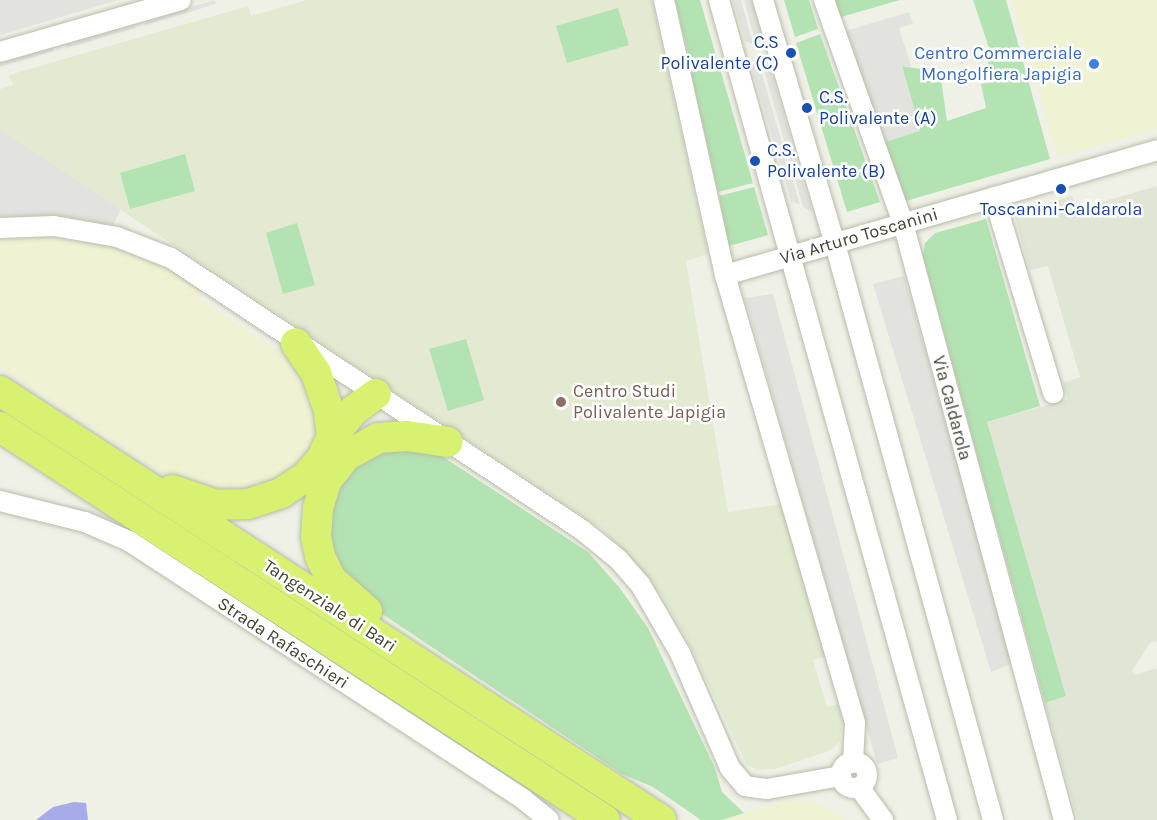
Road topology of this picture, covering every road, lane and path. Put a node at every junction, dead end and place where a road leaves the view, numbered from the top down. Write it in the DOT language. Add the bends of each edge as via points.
graph roads {
  1 [pos="181,0"];
  2 [pos="664,0"];
  3 [pos="719,0"];
  4 [pos="763,0"];
  5 [pos="824,0"];
  6 [pos="0,52"];
  7 [pos="1157,150"];
  8 [pos="994,197"];
  9 [pos="903,223"];
  10 [pos="0,228"];
  11 [pos="835,244"];
  12 [pos="791,255"];
  13 [pos="725,274"];
  14 [pos="296,343"];
  15 [pos="0,391"];
  16 [pos="1053,393"];
  17 [pos="376,394"];
  18 [pos="0,427"];
  19 [pos="345,442"];
  20 [pos="448,442"];
  21 [pos="130,476"];
  22 [pos="0,501"];
  23 [pos="484,705"];
  24 [pos="467,729"];
  25 [pos="847,769"];
  26 [pos="549,820"];
  27 [pos="574,820"];
  28 [pos="605,820"];
  29 [pos="661,820"];
  30 [pos="883,820"];
  31 [pos="947,820"];
  32 [pos="993,820"];
  33 [pos="1064,820"];
  1 -- 6 [label="street"];
  2 -- 13 [label="street"];
  3 -- 12 [label="street"];
  4 -- 11 [label="street"];
  5 -- 9 [label="street, Via Caldarola"];
  7 -- 8 [label="street, Via Arturo Toscanini"];
  8 -- 9 [label="street, Via Arturo Toscanini"];
  8 -- 16 [label="street"];
  9 -- 11 [label="street, Via Arturo Toscanini"];
  9 -- 33 [label="street, Via Caldarola"];
  10 -- 14 [label="street" via="54,226 117,237 171,258"];
  11 -- 12 [label="street, Via Arturo Toscanini"];
  11 -- 32 [label="street"];
  12 -- 13 [label="street, Via Arturo Toscanini"];
  12 -- 31 [label="street"];
  13 -- 25 [label="street" via="855,723"];
  14 -- 17 [label="street"];
  14 -- 19 [label="highway" via="322,388"];
  15 -- 21 [label="highway, Tangenziale di Bari"];
  17 -- 19 [label="highway" via="374,420"];
  17 -- 20 [label="street"];
  18 -- 24 [label="highway, Tangenziale di Bari"];
  19 -- 20 [label="highway" via="407,436"];
  19 -- 21 [label="highway" via="322,458 306,477 281,493 248,504 216,505"];
  19 -- 23 [label="highway" via="318,508 316,537 331,579 347,597 417,646"];
  20 -- 25 [label="street" via="582,530 618,559 665,625 730,768 745,786 767,789"];
  21 -- 23 [label="highway, Tangenziale di Bari"];
  22 -- 26 [label="street, Strada Rafaschieri" via="86,522 129,541 523,799"];
  23 -- 29 [label="highway, Tangenziale di Bari"];
  24 -- 27 [label="highway" via="527,785"];
  24 -- 28 [label="highway, Tangenziale di Bari"];
  25 -- 30 [label="street" via="847,786 859,787"];
}
